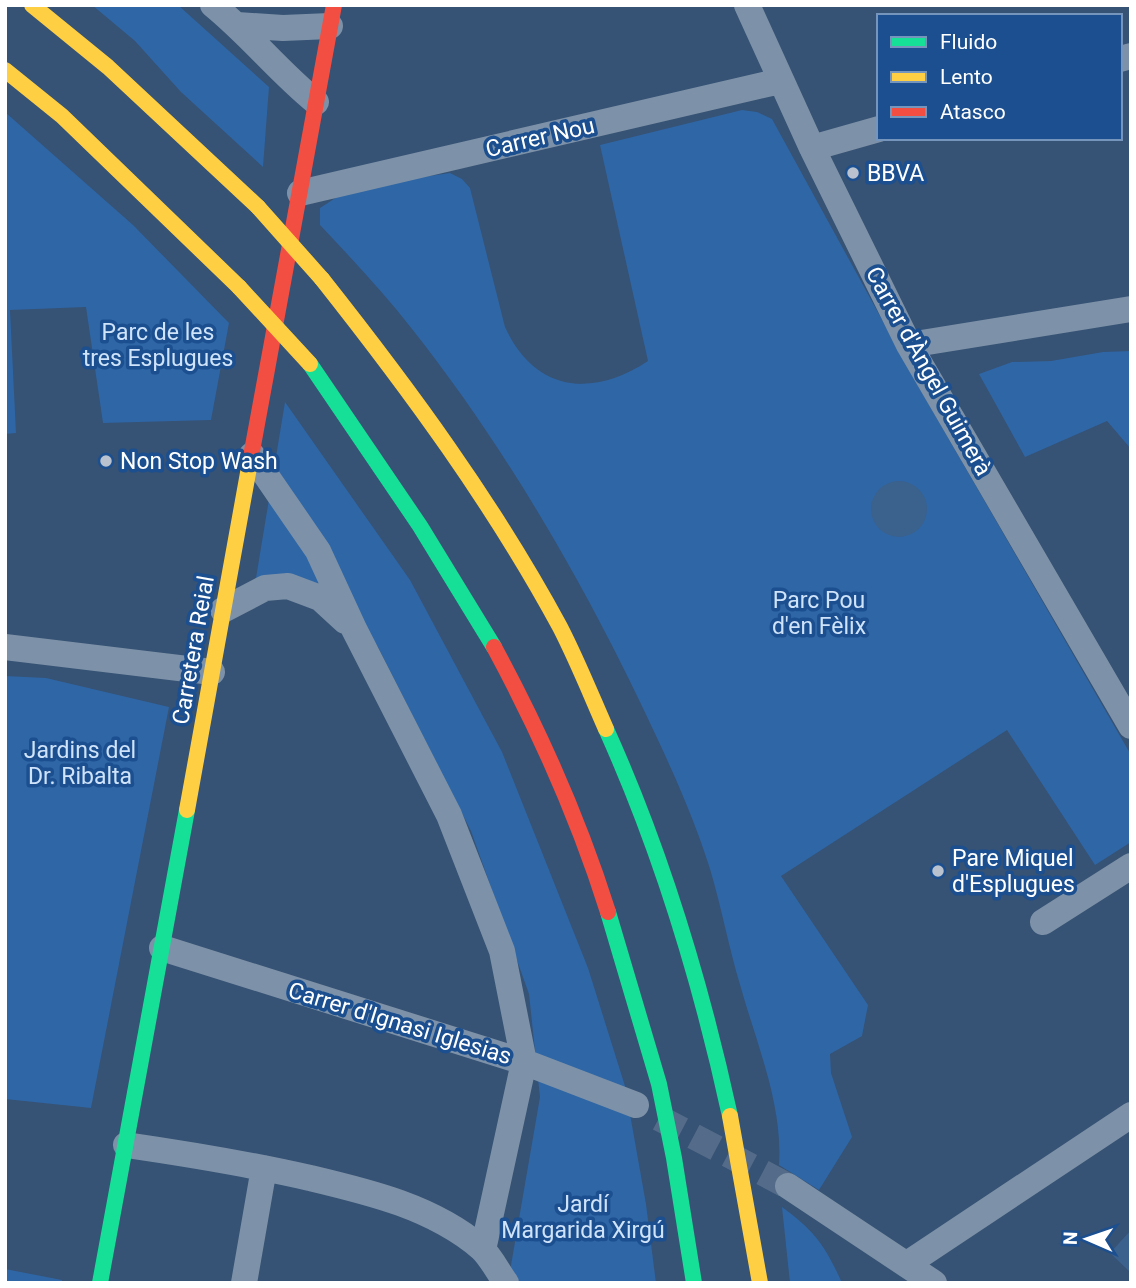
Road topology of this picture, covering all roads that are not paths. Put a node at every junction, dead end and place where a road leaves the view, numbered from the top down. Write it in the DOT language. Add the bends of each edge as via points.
graph roads {
  1 [pos="32,5"];
  2 [pos="213,5"];
  3 [pos="747,5"];
  4 [pos="332,16"];
  5 [pos="237,25"];
  6 [pos="5,70"];
  7 [pos="780,80"];
  8 [pos="316,102"];
  9 [pos="877,130"];
  10 [pos="812,148"];
  11 [pos="299,192"];
  12 [pos="1131,309"];
  13 [pos="909,345"];
  14 [pos="252,455"];
  15 [pos="223,610"];
  16 [pos="354,629"];
  17 [pos="5,647"];
  18 [pos="212,671"];
  19 [pos="1131,726"];
  20 [pos="1131,866"];
  21 [pos="1043,922"];
  22 [pos="162,948"];
  23 [pos="524,1062"];
  24 [pos="636,1105"];
  25 [pos="1131,1115"];
  26 [pos="126,1145"];
  27 [pos="264,1168"];
  28 [pos="788,1186"];
  29 [pos="483,1250"];
  30 [pos="907,1264"];
  31 [pos="100,1283"];
  32 [pos="244,1283"];
  33 [pos="506,1283"];
  34 [pos="694,1283"];
  35 [pos="760,1283"];
  36 [pos="934,1283"];
  1 -- 35 [label="main road, bridge" via="108,67 258,207 322,279 418,402 484,499 556,621 617,750 686,937 723,1079"];
  2 -- 5 [label="street"];
  3 -- 7 [label="street, Carrer d'Àngel Guimerà"];
  4 -- 5 [label="street" via="283,28"];
  4 -- 8 [label="main road, Carretera Reial"];
  5 -- 8 [label="street"];
  6 -- 34 [label="main road, bridge" via="62,116 239,287 310,364 422,528 482,626 586,850 618,943 659,1086"];
  7 -- 10 [label="street, Carrer d'Àngel Guimerà"];
  7 -- 11 [label="street, Carrer Nou"];
  8 -- 11 [label="main road, Carretera Reial"];
  9 -- 10 [label="street"];
  10 -- 13 [label="street, Carrer d'Àngel Guimerà"];
  11 -- 14 [label="main road, Carretera Reial"];
  12 -- 13 [label="street"];
  13 -- 19 [label="street, Carrer d'Àngel Guimerà"];
  14 -- 15 [label="main road, Carretera Reial"];
  14 -- 16 [label="street" via="318,551"];
  15 -- 16 [label="street" via="265,588 288,586 320,598"];
  15 -- 18 [label="main road, Carretera Reial"];
  16 -- 23 [label="street" via="449,815 502,951"];
  17 -- 18 [label="street"];
  18 -- 22 [label="main road, Carretera Reial"];
  20 -- 21 [label="street"];
  22 -- 23 [label="street, Carrer d'Ignasi Iglesias"];
  22 -- 26 [label="main road, Carretera Reial"];
  23 -- 24 [label="street, Carrer d'Ignasi Iglesias"];
  23 -- 29 [label="street"];
  25 -- 30 [label="street"];
  26 -- 27 [label="street"];
  26 -- 31 [label="main road, Carretera Reial"];
  27 -- 29 [label="street" via="375,1194 441,1221"];
  27 -- 32 [label="street"];
  28 -- 30 [label="street"];
  29 -- 33 [label="street"];
  30 -- 36 [label="street"];
}
